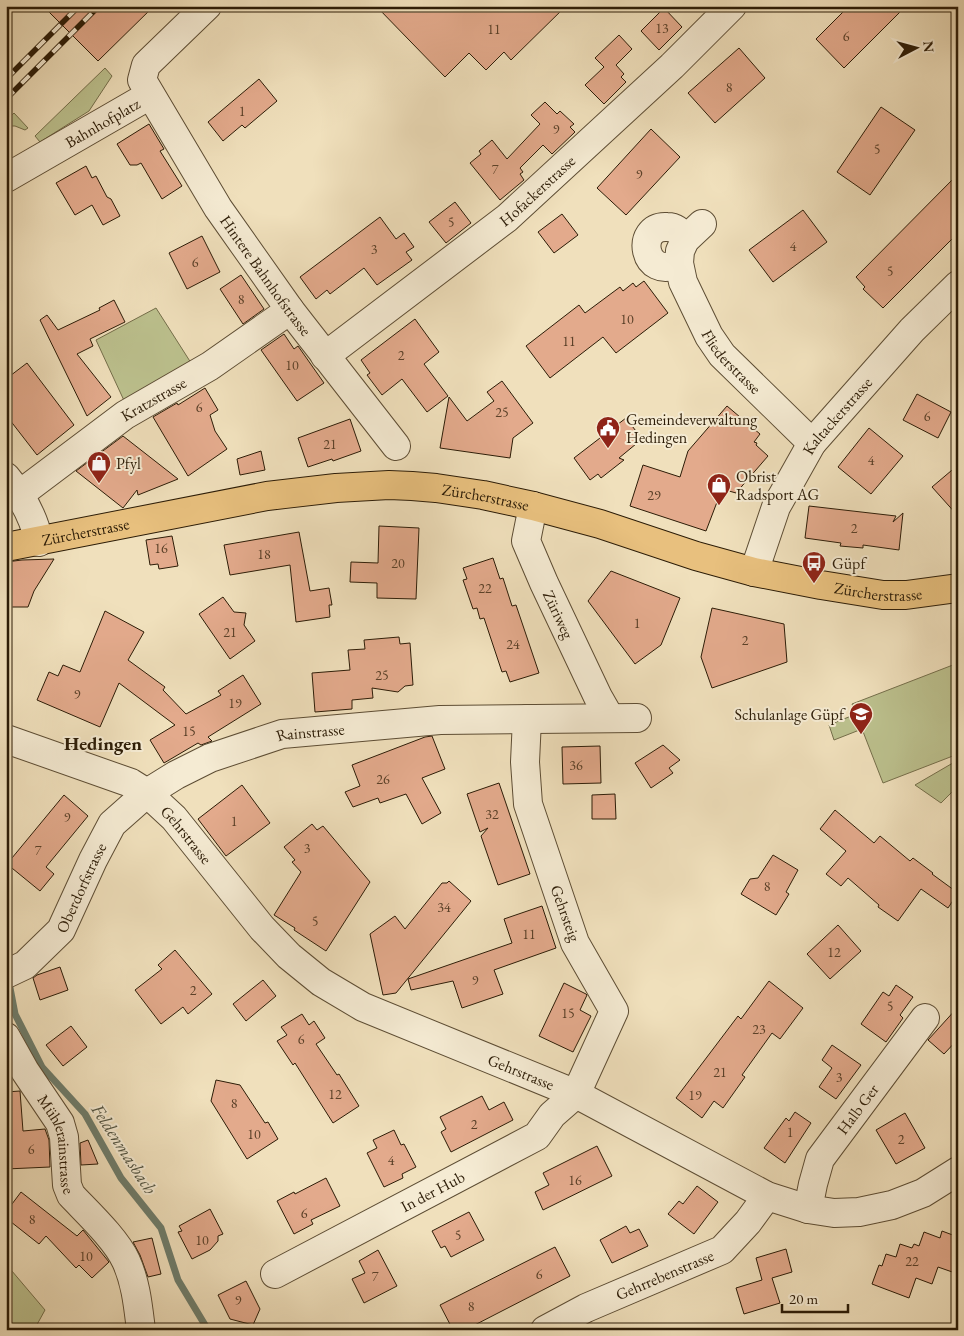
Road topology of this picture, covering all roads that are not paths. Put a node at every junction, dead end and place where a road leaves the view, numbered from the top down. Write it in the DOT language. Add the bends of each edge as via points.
graph roads {
  1 [pos="207,6"];
  2 [pos="732,6"];
  3 [pos="150,95"];
  4 [pos="6,178"];
  5 [pos="689,242"];
  6 [pos="958,285"];
  7 [pos="290,310"];
  8 [pos="324,356"];
  9 [pos="812,443"];
  10 [pos="396,446"];
  11 [pos="13,485"];
  12 [pos="533,506"];
  13 [pos="39,542"];
  14 [pos="6,547"];
  15 [pos="754,572"];
  16 [pos="958,588"];
  17 [pos="624,712"];
  18 [pos="527,719"];
  19 [pos="6,740"];
  20 [pos="147,792"];
  21 [pos="6,974"];
  22 [pos="924,1018"];
  23 [pos="6,1037"];
  24 [pos="576,1094"];
  25 [pos="958,1171"];
  26 [pos="767,1196"];
  27 [pos="808,1209"];
  28 [pos="275,1274"];
  29 [pos="141,1330"];
  30 [pos="545,1330"];
  1 -- 3 [label="street, Bahnhofplatz" via="146,66 142,80"];
  2 -- 8 [label="street, Hofackerstrasse" via="508,218"];
  3 -- 4 [label="street, Bahnhofplatz"];
  3 -- 7 [label="street, Hintere Bahnhofstrasse" via="218,208"];
  5 -- 9 [label="street, Fliederstrasse" via="683,282 709,336 722,355"];
  6 -- 9 [label="street, Kaltackerstrasse" via="912,330"];
  7 -- 8 [label="street, Hintere Bahnhofstrasse"];
  7 -- 11 [label="street, Kratzstrasse" via="210,366"];
  8 -- 10 [label="street, Hintere Bahnhofstrasse"];
  9 -- 15 [label="street, Kaltackerstrasse" via="776,506"];
  11 -- 13 [label="street" via="36,528"];
  12 -- 13 [label="main road, Zürcherstrasse" via="436,488 389,485 336,488 267,496"];
  12 -- 15 [label="main road, Zürcherstrasse"];
  12 -- 17 [label="street, Züriweg" via="526,541 544,583 598,697"];
  13 -- 14 [label="main road, Zürcherstrasse"];
  15 -- 16 [label="main road, Zürcherstrasse" via="866,594 906,595"];
  17 -- 18 [label="street, Rainstrasse"];
  18 -- 20 [label="street, Rainstrasse" via="440,720 282,734 210,758"];
  18 -- 24 [label="street, Gehrsteig" via="525,762 528,804 576,943 614,1012"];
  19 -- 20 [label="street" via="131,783"];
  20 -- 21 [label="street, Oberdorfstrasse" via="112,824 61,930 25,965"];
  20 -- 24 [label="street, Gehrstrasse" via="174,818 262,928 321,982 385,1017"];
  22 -- 27 [label="street, Halb Ger" via="820,1159"];
  23 -- 29 [label="street, Mühlerainstrasse" via="60,1123 67,1185 71,1194 120,1250 126,1262 136,1289"];
  24 -- 26 [label="street, Gehrstrasse"];
  24 -- 28 [label="street, In der Hub" via="552,1115 536,1136"];
  25 -- 27 [label="street, Gehrstrasse" via="923,1193 892,1205 859,1212"];
  26 -- 27 [label="street, Gehrstrasse"];
  26 -- 30 [label="street, Gehrrebenstrasse" via="722,1250 586,1308"];
}
